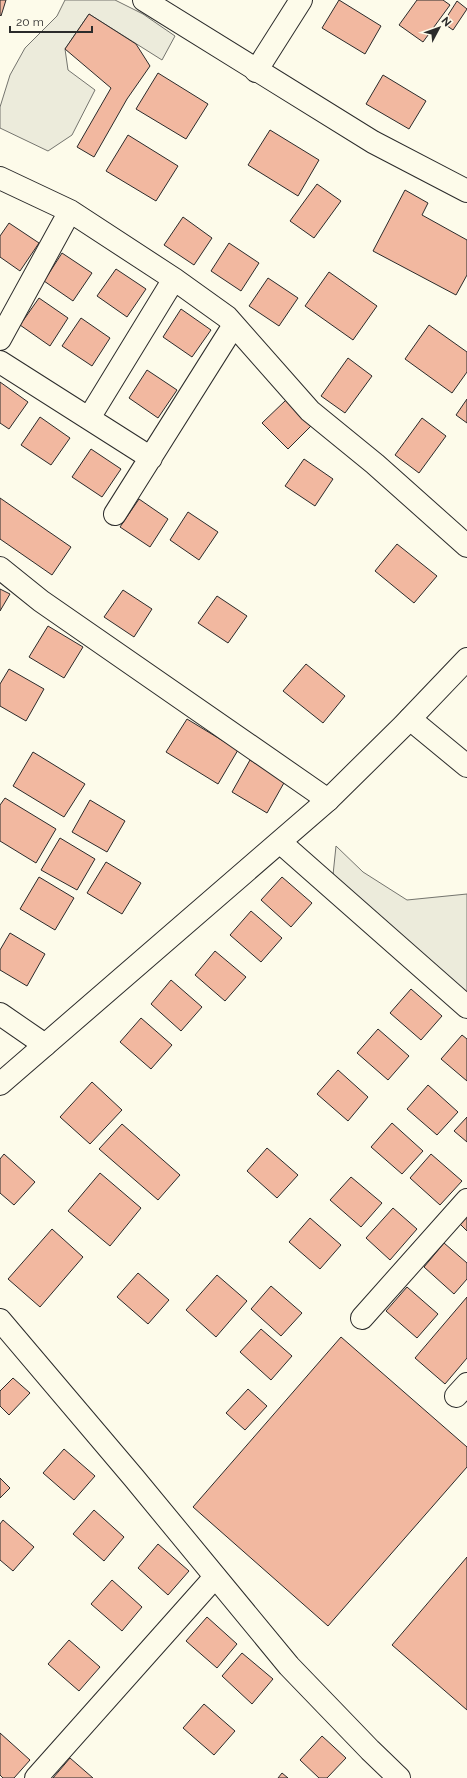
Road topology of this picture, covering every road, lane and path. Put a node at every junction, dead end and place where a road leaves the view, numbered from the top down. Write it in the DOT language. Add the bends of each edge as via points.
graph roads {
  1 [pos="144,0"];
  2 [pos="301,0"];
  3 [pos="256,71"];
  4 [pos="0,178"];
  5 [pos="467,190"];
  6 [pos="70,211"];
  7 [pos="174,279"];
  8 [pos="234,325"];
  9 [pos="0,339"];
  10 [pos="0,362"];
  11 [pos="89,418"];
  12 [pos="151,458"];
  13 [pos="115,514"];
  14 [pos="467,546"];
  15 [pos="0,568"];
  16 [pos="467,659"];
  17 [pos="410,719"];
  18 [pos="467,766"];
  19 [pos="328,800"];
  20 [pos="281,842"];
  21 [pos="467,1007"];
  22 [pos="0,1014"];
  23 [pos="45,1045"];
  24 [pos="0,1084"];
  25 [pos="467,1200"];
  26 [pos="362,1318"];
  27 [pos="0,1320"];
  28 [pos="215,1577"];
  29 [pos="36,1778"];
  30 [pos="399,1778"];
  1 -- 3 [label="street"];
  2 -- 3 [label="street"];
  3 -- 5 [label="street" via="373,142"];
  4 -- 6 [label="street"];
  6 -- 7 [label="street"];
  6 -- 9 [label="street"];
  7 -- 8 [label="street" via="227,317"];
  7 -- 11 [label="street"];
  8 -- 12 [label="street"];
  8 -- 14 [label="street" via="310,411 375,464"];
  10 -- 11 [label="street"];
  11 -- 12 [label="street"];
  12 -- 13 [label="street"];
  15 -- 19 [label="street" via="41,601"];
  16 -- 17 [label="street"];
  17 -- 18 [label="street"];
  17 -- 19 [label="street"];
  19 -- 20 [label="street"];
  20 -- 21 [label="street"];
  20 -- 23 [label="street"];
  22 -- 23 [label="street"];
  23 -- 24 [label="street"];
  25 -- 26 [label="street"];
  27 -- 28 [label="street"];
  28 -- 29 [label="street"];
  28 -- 30 [label="street" via="289,1666"];
}
